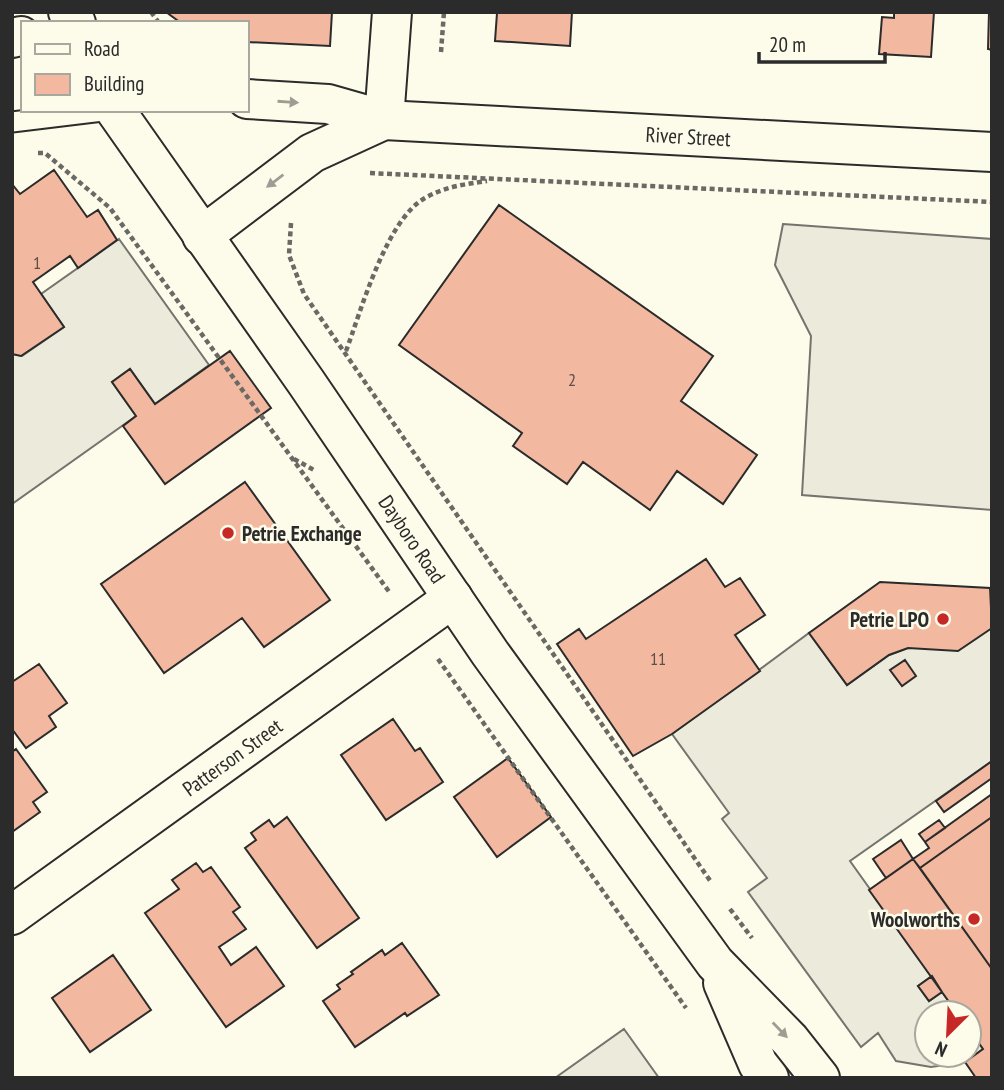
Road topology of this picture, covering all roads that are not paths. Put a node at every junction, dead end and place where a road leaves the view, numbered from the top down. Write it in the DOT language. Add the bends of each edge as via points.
graph roads {
  1 [pos="392,12"];
  2 [pos="248,99"];
  3 [pos="96,112"];
  4 [pos="114,112"];
  5 [pos="384,120"];
  6 [pos="12,122"];
  7 [pos="992,152"];
  8 [pos="202,236"];
  9 [pos="453,598"];
  10 [pos="12,915"];
  11 [pos="715,963"];
  12 [pos="769,1078"];
  13 [pos="820,1078"];
  1 -- 5 [label="street"];
  2 -- 5 [label="street, River Street, one-way" via="328,104"];
  3 -- 6 [label="lane"];
  4 -- 8 [label="street, Dayboro Road"];
  5 -- 7 [label="street, River Street"];
  5 -- 8 [label="street, River Street, one-way" via="312,153"];
  8 -- 9 [label="street, Dayboro Road"];
  9 -- 10 [label="street, Patterson Street"];
  9 -- 11 [label="street, Dayboro Road"];
  11 -- 12 [label="street, Dayboro Road" via="758,1064"];
  11 -- 13 [label="street, Dayboro Road, one-way"];
}
